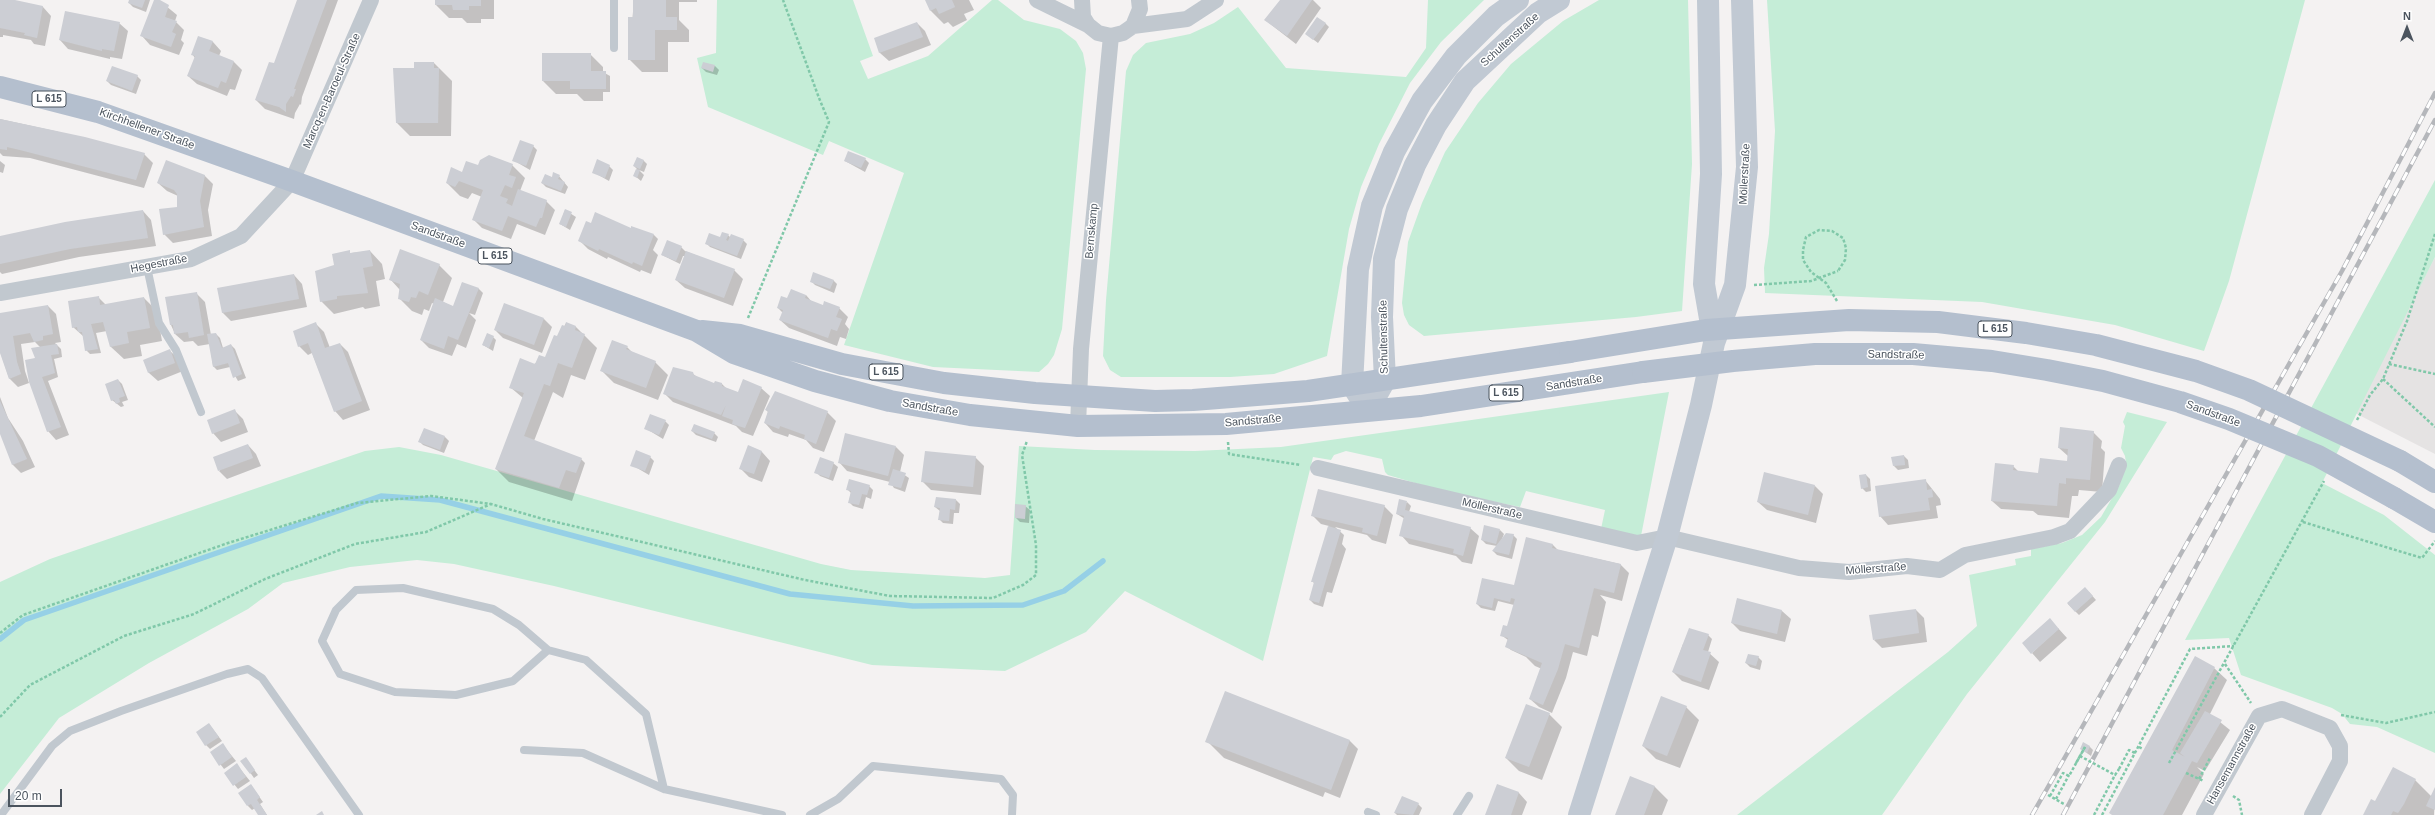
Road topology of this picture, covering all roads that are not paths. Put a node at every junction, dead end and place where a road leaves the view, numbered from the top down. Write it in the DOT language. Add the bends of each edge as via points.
graph roads {
  1 [pos="371,0"];
  2 [pos="614,0"];
  3 [pos="1037,0"];
  4 [pos="1082,0"];
  5 [pos="1139,0"];
  6 [pos="1216,0"];
  7 [pos="1518,0"];
  8 [pos="1559,0"];
  9 [pos="1708,0"];
  10 [pos="1742,0"];
  11 [pos="1088,25"];
  12 [pos="1133,26"];
  13 [pos="1111,36"];
  14 [pos="614,48"];
  15 [pos="0,87"];
  16 [pos="292,181"];
  17 [pos="147,267"];
  18 [pos="0,293"];
  19 [pos="697,331"];
  20 [pos="1714,343"];
  21 [pos="1385,380"];
  22 [pos="1352,385"];
  23 [pos="1079,396"];
  24 [pos="1368,410"];
  25 [pos="201,412"];
  26 [pos="1078,426"];
  27 [pos="2119,465"];
  28 [pos="1318,468"];
  29 [pos="2435,482"];
  30 [pos="2435,522"];
  31 [pos="1667,538"];
  32 [pos="548,650"];
  33 [pos="524,750"];
  34 [pos="664,789"];
  35 [pos="1469,796"];
  36 [pos="1,815"];
  37 [pos="359,815"];
  38 [pos="782,815"];
  39 [pos="810,815"];
  40 [pos="1012,815"];
  41 [pos="1457,815"];
  42 [pos="1579,815"];
  43 [pos="2204,815"];
  44 [pos="2312,815"];
  1 -- 16 [label="street, Marcq-en-Baroeul-Straße"];
  2 -- 14 [label="lane"];
  3 -- 11 [label="street"];
  4 -- 11 [label="street" via="1083,17"];
  5 -- 12 [label="street" via="1140,9"];
  6 -- 12 [label="street" via="1187,19"];
  7 -- 22 [label="street" via="1496,16 1456,56 1422,102 1394,152 1372,206 1358,269"];
  8 -- 21 [label="street, Schultenstraße" via="1538,13 1465,81 1436,124 1415,165 1397,209 1384,260 1382,317"];
  9 -- 20 [label="street, Möllerstraße" via="1712,174 1704,284"];
  10 -- 20 [label="street, Möllerstraße" via="1747,167 1735,285"];
  11 -- 13 [label="street" via="1098,33"];
  12 -- 13 [label="street" via="1123,33"];
  13 -- 23 [label="street, Bernskamp" via="1081,349"];
  15 -- 16 [label="main road, Kirchhellener Straße / L 615" via="98,112"];
  16 -- 17 [label="street, Hegestraße" via="241,236 191,259"];
  16 -- 19 [label="main road, Sandstraße / L 615"];
  17 -- 18 [label="street, Hegestraße"];
  17 -- 25 [label="lane" via="159,323 176,350"];
  19 -- 23 [label="main road, Sandstraße / L 615" via="740,335 842,364 944,383"];
  19 -- 26 [label="main road, Sandstraße / L 615" via="734,353 822,383 890,401 970,415"];
  20 -- 31 [label="street, Möllerstraße"];
  21 -- 22 [label="main road, Sandstraße / L 615"];
  21 -- 24 [label="street, Schultenstraße"];
  21 -- 29 [label="main road, Sandstraße / L 615, bridge" via="1706,330 1849,320 1938,322 2096,345 2196,371 2248,390 2400,461"];
  22 -- 23 [label="main road, Sandstraße / L 615" via="1193,400 1155,401"];
  22 -- 24 [label="street"];
  23 -- 26 [label="street, Bernskamp"];
  24 -- 26 [label="main road, Sandstraße / L 615" via="1226,424"];
  24 -- 30 [label="main road, Sandstraße / L 615, bridge" via="1422,406 1643,372 1733,361 1823,354 1913,354 1992,361 2103,381 2180,402 2229,419 2318,456"];
  27 -- 31 [label="street, Möllerstraße" via="2110,490 2070,532 1965,555 1940,570 1907,566 1849,572 1799,568"];
  28 -- 31 [label="street, Möllerstraße" via="1637,543"];
  31 -- 42 [label="street, Möllerstraße"];
  32 -- 32 [label="lane" via="519,625 493,609 403,588 356,590 336,610 322,641 340,674 395,692 449,695 513,681"];
  32 -- 34 [label="lane" via="586,660 646,714"];
  33 -- 34 [label="lane" via="583,752"];
  34 -- 38 [label="lane"];
  35 -- 41 [label="lane"];
  36 -- 37 [label="lane" via="52,746 70,731 121,710 248,668 262,678"];
  39 -- 40 [label="lane" via="838,799 872,766 1001,779 1013,795"];
  43 -- 44 [label="street, Hansemannstraße" via="2259,716 2282,709 2330,728 2340,746 2340,761"];
}
